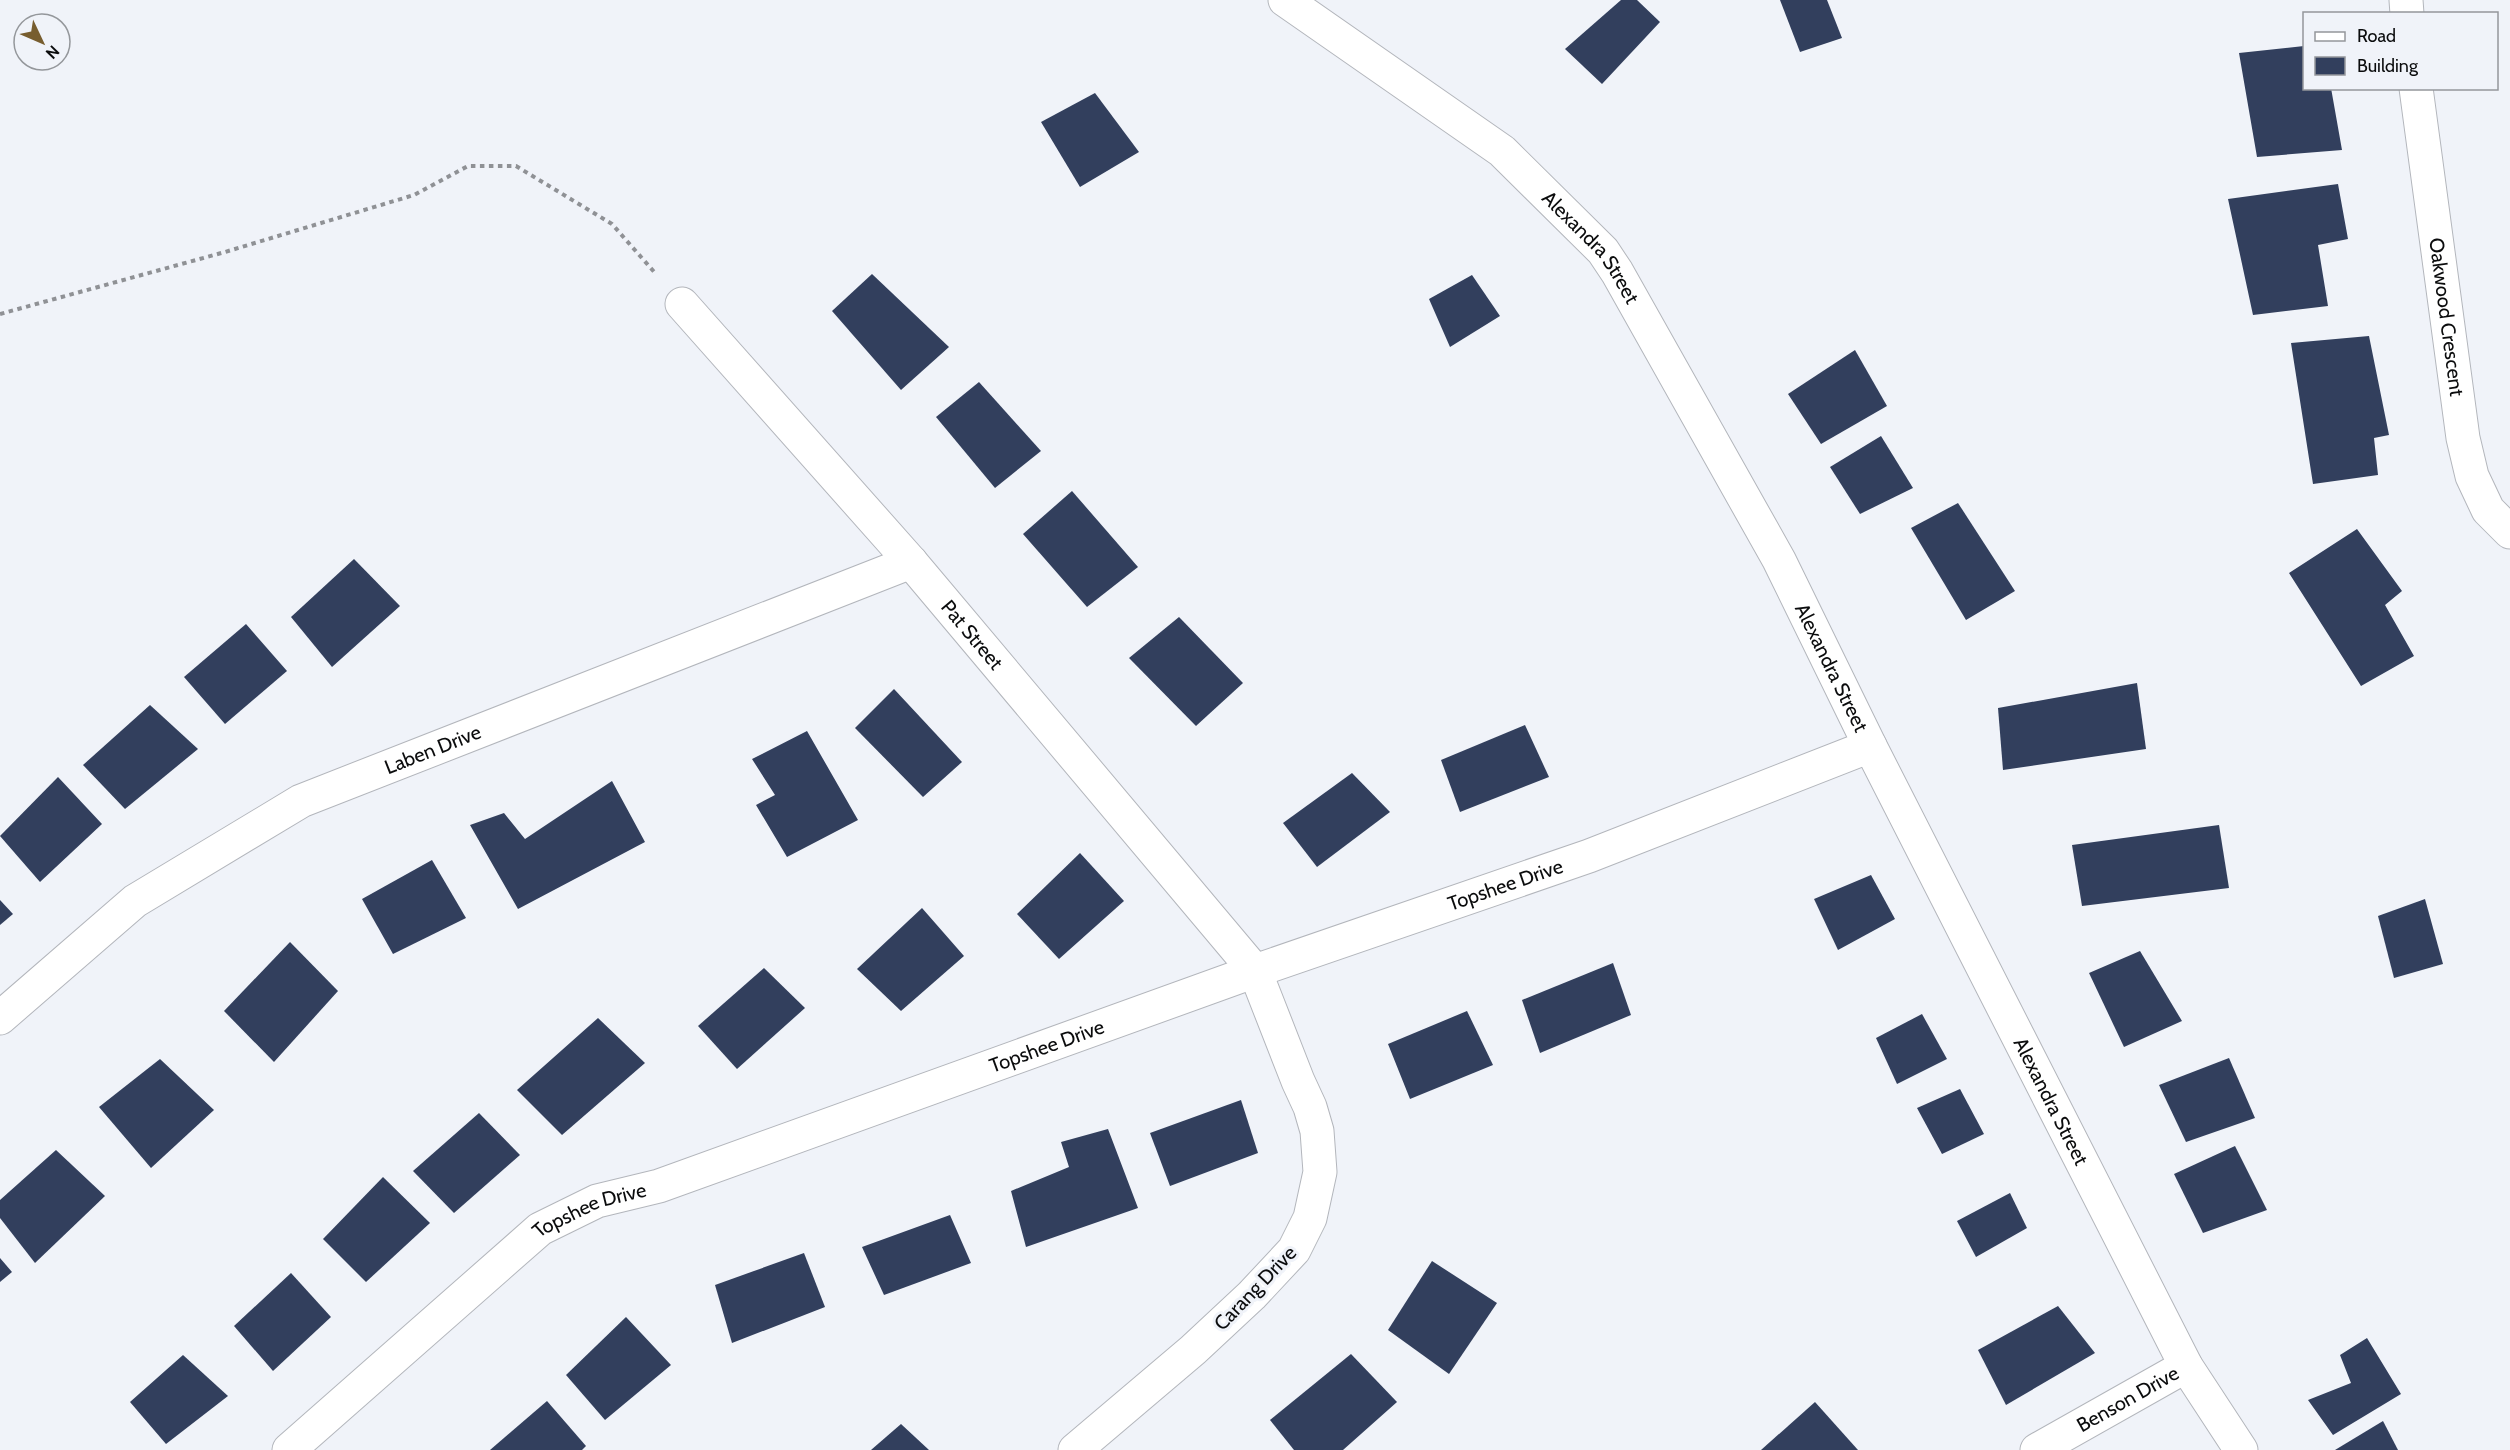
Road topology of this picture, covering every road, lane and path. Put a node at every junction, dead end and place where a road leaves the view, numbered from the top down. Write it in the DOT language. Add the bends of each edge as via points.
graph roads {
  1 [pos="1285,0"];
  2 [pos="2416,90"];
  3 [pos="682,304"];
  4 [pos="0,314"];
  5 [pos="2510,532"];
  6 [pos="911,562"];
  7 [pos="1870,747"];
  8 [pos="1255,971"];
  9 [pos="0,1018"];
  10 [pos="2186,1366"];
  11 [pos="289,1450"];
  12 [pos="1075,1450"];
  13 [pos="2037,1450"];
  14 [pos="2241,1450"];
  1 -- 7 [label="street, Alexandra Street" via="1502,151 1603,251 1779,560"];
  2 -- 5 [label="street, Oakwood Crescent" via="2463,438 2472,476 2488,510"];
  3 -- 4 [label="path" via="612,225 516,166 468,166 414,195"];
  3 -- 6 [label="street, Pat Street"];
  6 -- 8 [label="street, Pat Street"];
  6 -- 9 [label="street, Laben Drive" via="301,801 135,901"];
  7 -- 8 [label="street, Topshee Drive" via="1589,856"];
  7 -- 10 [label="street, Alexandra Street"];
  8 -- 11 [label="street, Topshee Drive" via="671,1182 597,1201 540,1229"];
  8 -- 12 [label="street, Carang Drive" via="1317,1131 1320,1172 1310,1218 1294,1250 1252,1295"];
  10 -- 13 [label="street, Benson Drive"];
  10 -- 14 [label="street, Alexandra Street"];
}
